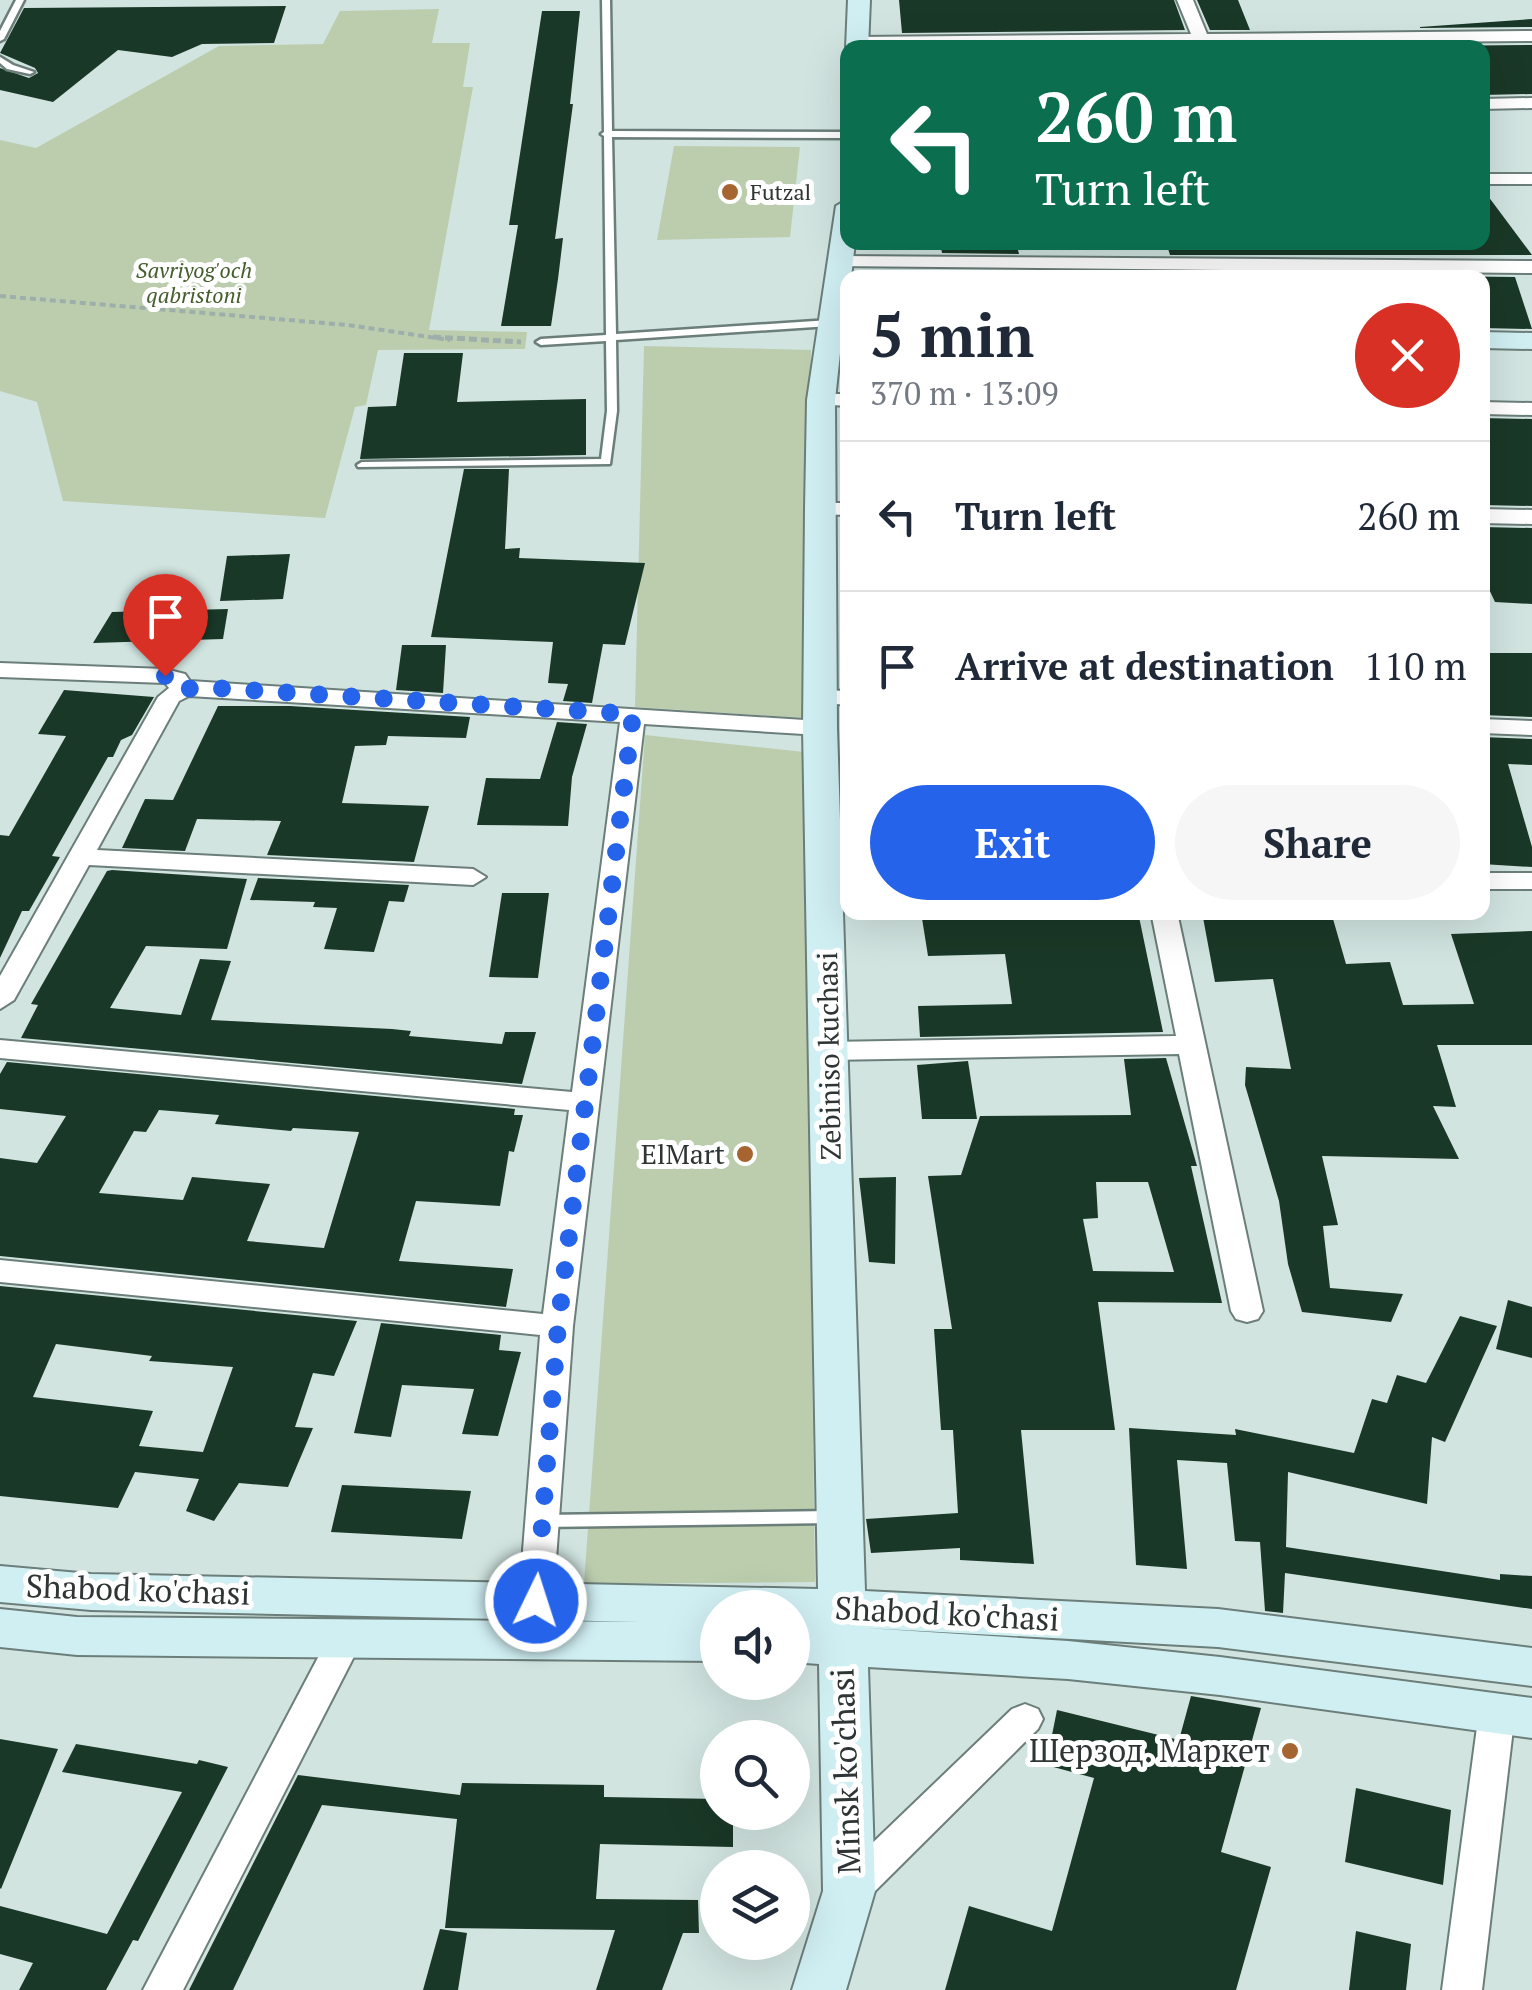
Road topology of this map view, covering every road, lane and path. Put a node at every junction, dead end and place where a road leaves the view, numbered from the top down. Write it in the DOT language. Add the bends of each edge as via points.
graph roads {
  1 [pos="20,0"];
  2 [pos="606,0"];
  3 [pos="860,0"];
  4 [pos="1185,0"];
  5 [pos="1532,36"];
  6 [pos="1200,37"];
  7 [pos="0,40"];
  8 [pos="857,40"];
  9 [pos="1071,40"];
  10 [pos="0,59"];
  11 [pos="30,72"];
  12 [pos="1490,104"];
  13 [pos="1532,104"];
  14 [pos="605,134"];
  15 [pos="840,135"];
  16 [pos="1490,179"];
  17 [pos="1532,179"];
  18 [pos="841,250"];
  19 [pos="839,262"];
  20 [pos="1532,267"];
  21 [pos="0,296"];
  22 [pos="839,323"];
  23 [pos="611,338"];
  24 [pos="1490,340"];
  25 [pos="1532,341"];
  26 [pos="540,342"];
  27 [pos="834,400"];
  28 [pos="1490,408"];
  29 [pos="1532,409"];
  30 [pos="362,465"];
  31 [pos="834,509"];
  32 [pos="1490,516"];
  33 [pos="1532,516"];
  34 [pos="0,670"];
  35 [pos="182,690"];
  36 [pos="830,708"];
  37 [pos="633,714"];
  38 [pos="1490,726"];
  39 [pos="1532,728"];
  40 [pos="80,857"];
  41 [pos="473,877"];
  42 [pos="1490,881"];
  43 [pos="1532,881"];
  44 [pos="1165,920"];
  45 [pos="0,1000"];
  46 [pos="1189,1046"];
  47 [pos="0,1049"];
  48 [pos="829,1050"];
  49 [pos="585,1102"];
  50 [pos="0,1271"];
  51 [pos="1247,1312"];
  52 [pos="558,1326"];
  53 [pos="840,1517"];
  54 [pos="542,1522"];
  55 [pos="0,1584"];
  56 [pos="536,1601"];
  57 [pos="842,1626"];
  58 [pos="0,1628"];
  59 [pos="810,1637"];
  60 [pos="345,1639"];
  61 [pos="700,1642"];
  62 [pos="1532,1667"];
  63 [pos="1514,1715"];
  64 [pos="1025,1719"];
  65 [pos="849,1891"];
  66 [pos="163,1990"];
  67 [pos="819,1990"];
  68 [pos="1462,1990"];
  1 -- 7 [label="lane"];
  2 -- 14 [label="lane"];
  3 -- 8 [label="street"];
  4 -- 6 [label="street"];
  5 -- 6 [label="street"];
  6 -- 9 [label="street"];
  10 -- 11 [label="lane"];
  12 -- 13 [label="street"];
  14 -- 15 [label="lane"];
  14 -- 23 [label="lane"];
  16 -- 17 [label="street"];
  18 -- 19 [label="street, Zebiniso kuchasi"];
  19 -- 20 [label="street"];
  19 -- 22 [label="street, Zebiniso kuchasi"];
  21 -- 26 [label="path" via="348,325 459,341"];
  22 -- 23 [label="lane"];
  22 -- 27 [label="street, Zebiniso kuchasi"];
  23 -- 26 [label="lane"];
  23 -- 30 [label="lane" via="606,462"];
  24 -- 25 [label="street"];
  27 -- 31 [label="street, Zebiniso kuchasi"];
  28 -- 29 [label="street"];
  31 -- 36 [label="street, Zebiniso kuchasi"];
  32 -- 33 [label="street"];
  34 -- 35 [label="street" via="165,676 177,679"];
  35 -- 37 [label="street"];
  35 -- 40 [label="street" via="170,697"];
  36 -- 37 [label="street"];
  36 -- 48 [label="street, Zebiniso kuchasi"];
  37 -- 49 [label="street"];
  38 -- 39 [label="street"];
  40 -- 41 [label="street"];
  40 -- 45 [label="street"];
  42 -- 43 [label="street"];
  44 -- 46 [label="street"];
  46 -- 48 [label="street"];
  46 -- 51 [label="street"];
  47 -- 49 [label="street"];
  48 -- 53 [label="street, Zebiniso kuchasi"];
  49 -- 52 [label="street"];
  50 -- 52 [label="street"];
  52 -- 54 [label="street"];
  53 -- 54 [label="lane"];
  53 -- 57 [label="street, Zebiniso kuchasi"];
  54 -- 56 [label="street"];
  55 -- 56 [label="street, Shabod ko'chasi" via="91,1592"];
  56 -- 57 [label="street, Shabod ko'chasi"];
  57 -- 59 [label="street, Shabod ko'chasi"];
  57 -- 62 [label="street, Shabod ko'chasi" via="1218,1628"];
  57 -- 63 [label="street, Shabod ko'chasi"];
  57 -- 65 [label="street, Minsk ko'chasi"];
  58 -- 60 [label="street, Shabod ko'chasi" via="77,1636"];
  60 -- 61 [label="street, Shabod ko'chasi"];
  60 -- 66 [label="street"];
  63 -- 68 [label="street"];
  64 -- 65 [label="street"];
  65 -- 67 [label="street, Minsk ko'chasi"];
}
